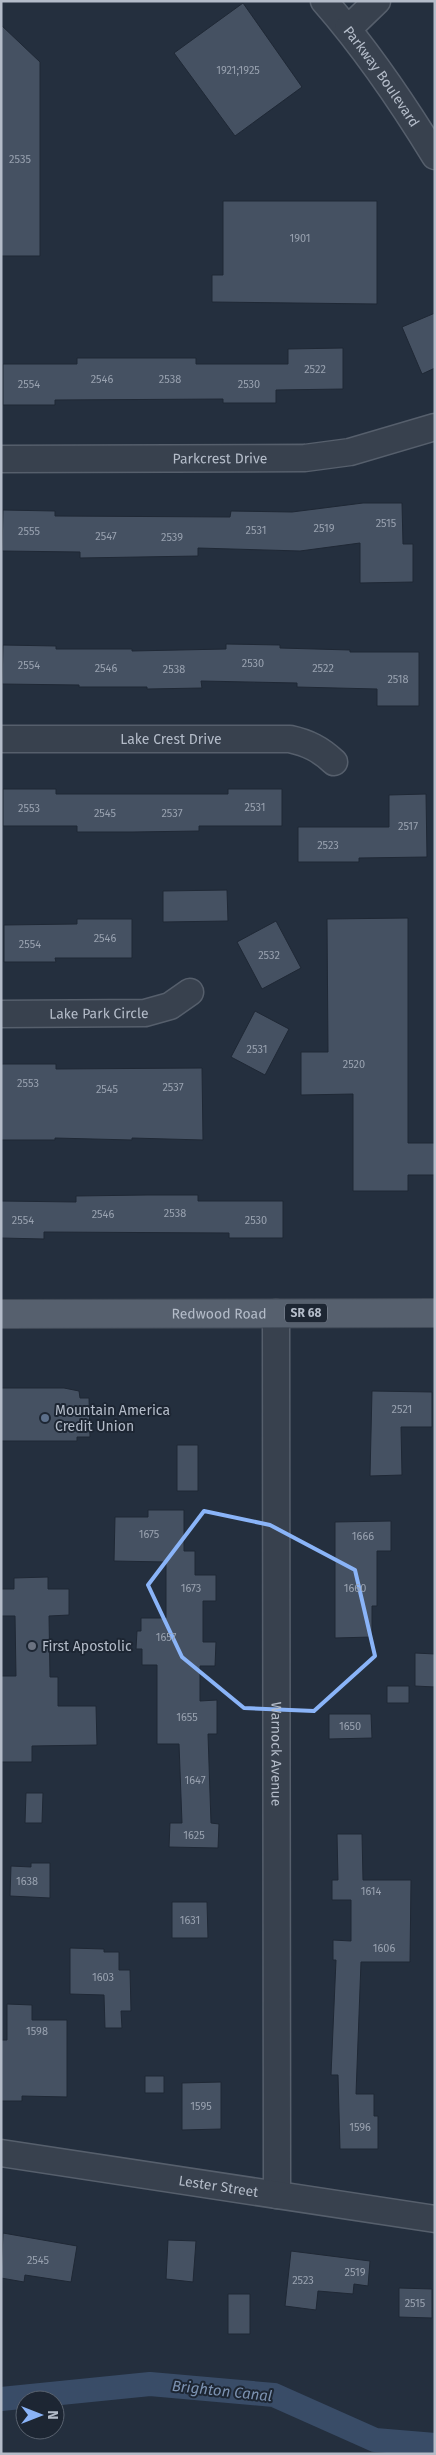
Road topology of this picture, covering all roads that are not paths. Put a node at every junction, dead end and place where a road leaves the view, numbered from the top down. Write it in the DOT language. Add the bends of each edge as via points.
graph roads {
  1 [pos="324,1"];
  2 [pos="377,1"];
  3 [pos="348,29"];
  4 [pos="435,156"];
  5 [pos="435,426"];
  6 [pos="1,459"];
  7 [pos="1,739"];
  8 [pos="334,762"];
  9 [pos="190,992"];
  10 [pos="1,1014"];
  11 [pos="276,1313"];
  12 [pos="435,1313"];
  13 [pos="1,1314"];
  14 [pos="1,2153"];
  15 [pos="278,2195"];
  16 [pos="435,2219"];
  1 -- 3 [label="street, Parkway Boulevard"];
  2 -- 3 [label="street"];
  3 -- 4 [label="street, Parkway Boulevard"];
  5 -- 6 [label="street, Parkcrest Drive" via="350,452 305,458"];
  7 -- 8 [label="street, Lake Crest Drive" via="290,739 308,743"];
  9 -- 10 [label="street, Lake Park Circle" via="170,1006 146,1012"];
  11 -- 12 [label="main road, Redwood Road / SR 68"];
  11 -- 13 [label="main road, Redwood Road / SR 68"];
  11 -- 15 [label="street, Warnock Avenue"];
  14 -- 15 [label="street, Lester Street"];
  15 -- 16 [label="street, Lester Street"];
}
